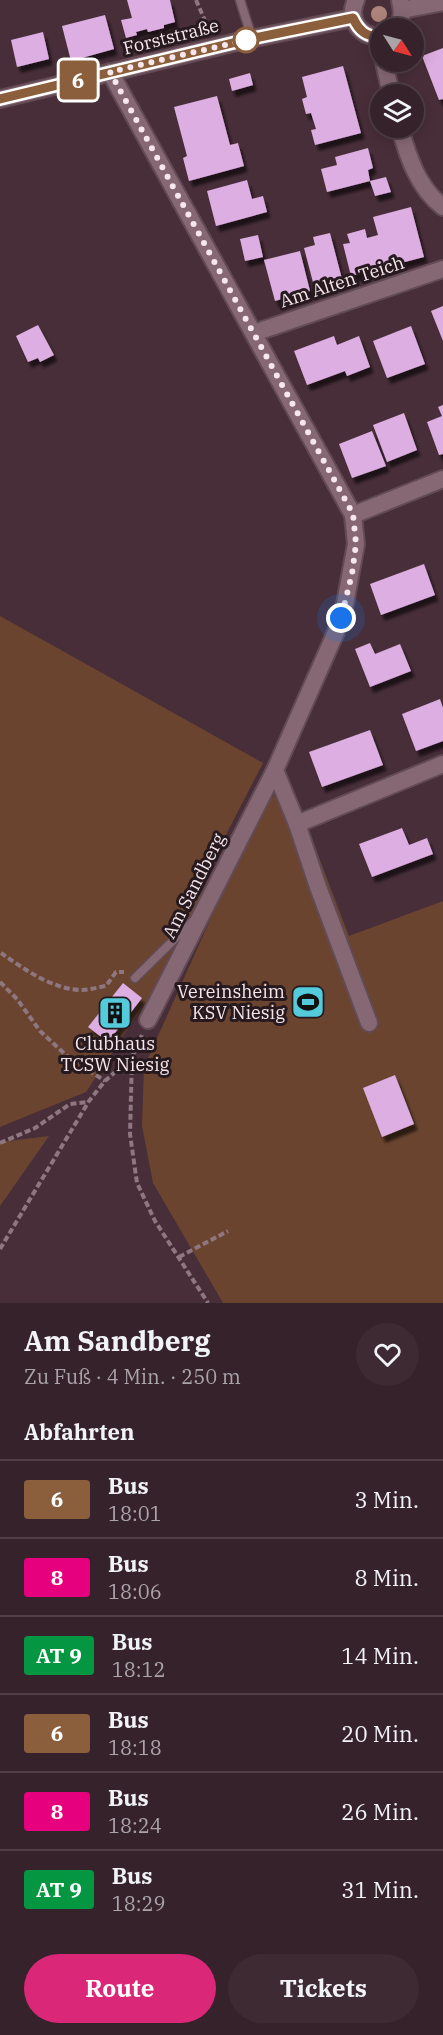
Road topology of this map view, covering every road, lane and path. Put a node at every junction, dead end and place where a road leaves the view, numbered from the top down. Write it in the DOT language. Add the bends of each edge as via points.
graph roads {
  1 [pos="196,0"];
  2 [pos="240,0"];
  3 [pos="356,0"];
  4 [pos="443,2"];
  5 [pos="401,5"];
  6 [pos="353,18"];
  7 [pos="370,36"];
  8 [pos="252,38"];
  9 [pos="217,46"];
  10 [pos="110,72"];
  11 [pos="0,99"];
  12 [pos="404,138"];
  13 [pos="443,207"];
  14 [pos="443,269"];
  15 [pos="254,333"];
  16 [pos="443,479"];
  17 [pos="353,514"];
  18 [pos="443,764"];
  19 [pos="275,770"];
  20 [pos="297,824"];
  21 [pos="204,908"];
  22 [pos="0,952"];
  23 [pos="135,978"];
  24 [pos="0,982"];
  25 [pos="148,1020"];
  26 [pos="369,1023"];
  27 [pos="132,1058"];
  28 [pos="105,1081"];
  29 [pos="89,1101"];
  30 [pos="0,1143"];
  31 [pos="228,1231"];
  32 [pos="0,1249"];
  33 [pos="178,1257"];
  34 [pos="208,1303"];
  1 -- 9 [label="path"];
  2 -- 8 [label="lane"];
  3 -- 6 [label="street"];
  4 -- 5 [label="street"];
  6 -- 7 [label="street" via="357,27"];
  6 -- 8 [label="street, Forststraße"];
  8 -- 9 [label="street, Forststraße"];
  9 -- 10 [label="street, Forststraße"];
  10 -- 11 [label="street, Forststraße"];
  10 -- 15 [label="street, Am Sandberg"];
  12 -- 13 [label="street" via="420,181"];
  14 -- 15 [label="street, Am Alten Teich"];
  15 -- 17 [label="street, Am Sandberg"];
  16 -- 17 [label="street"];
  17 -- 19 [label="street, Am Sandberg" via="356,544 345,604"];
  18 -- 20 [label="street"];
  19 -- 20 [label="street"];
  19 -- 21 [label="street, Am Sandberg"];
  20 -- 26 [label="street"];
  21 -- 23 [label="lane"];
  21 -- 25 [label="street, Am Sandberg"];
  22 -- 23 [label="path" via="38,977 68,988 84,991 106,986 116,972"];
  24 -- 28 [label="path" via="40,1031 68,1057"];
  25 -- 27 [label="path"];
  27 -- 28 [label="path"];
  27 -- 33 [label="path" via="130,1134 137,1183"];
  28 -- 29 [label="path"];
  29 -- 30 [label="path" via="70,1104 35,1128"];
  29 -- 32 [label="path"];
  31 -- 33 [label="path"];
  33 -- 34 [label="path"];
}
